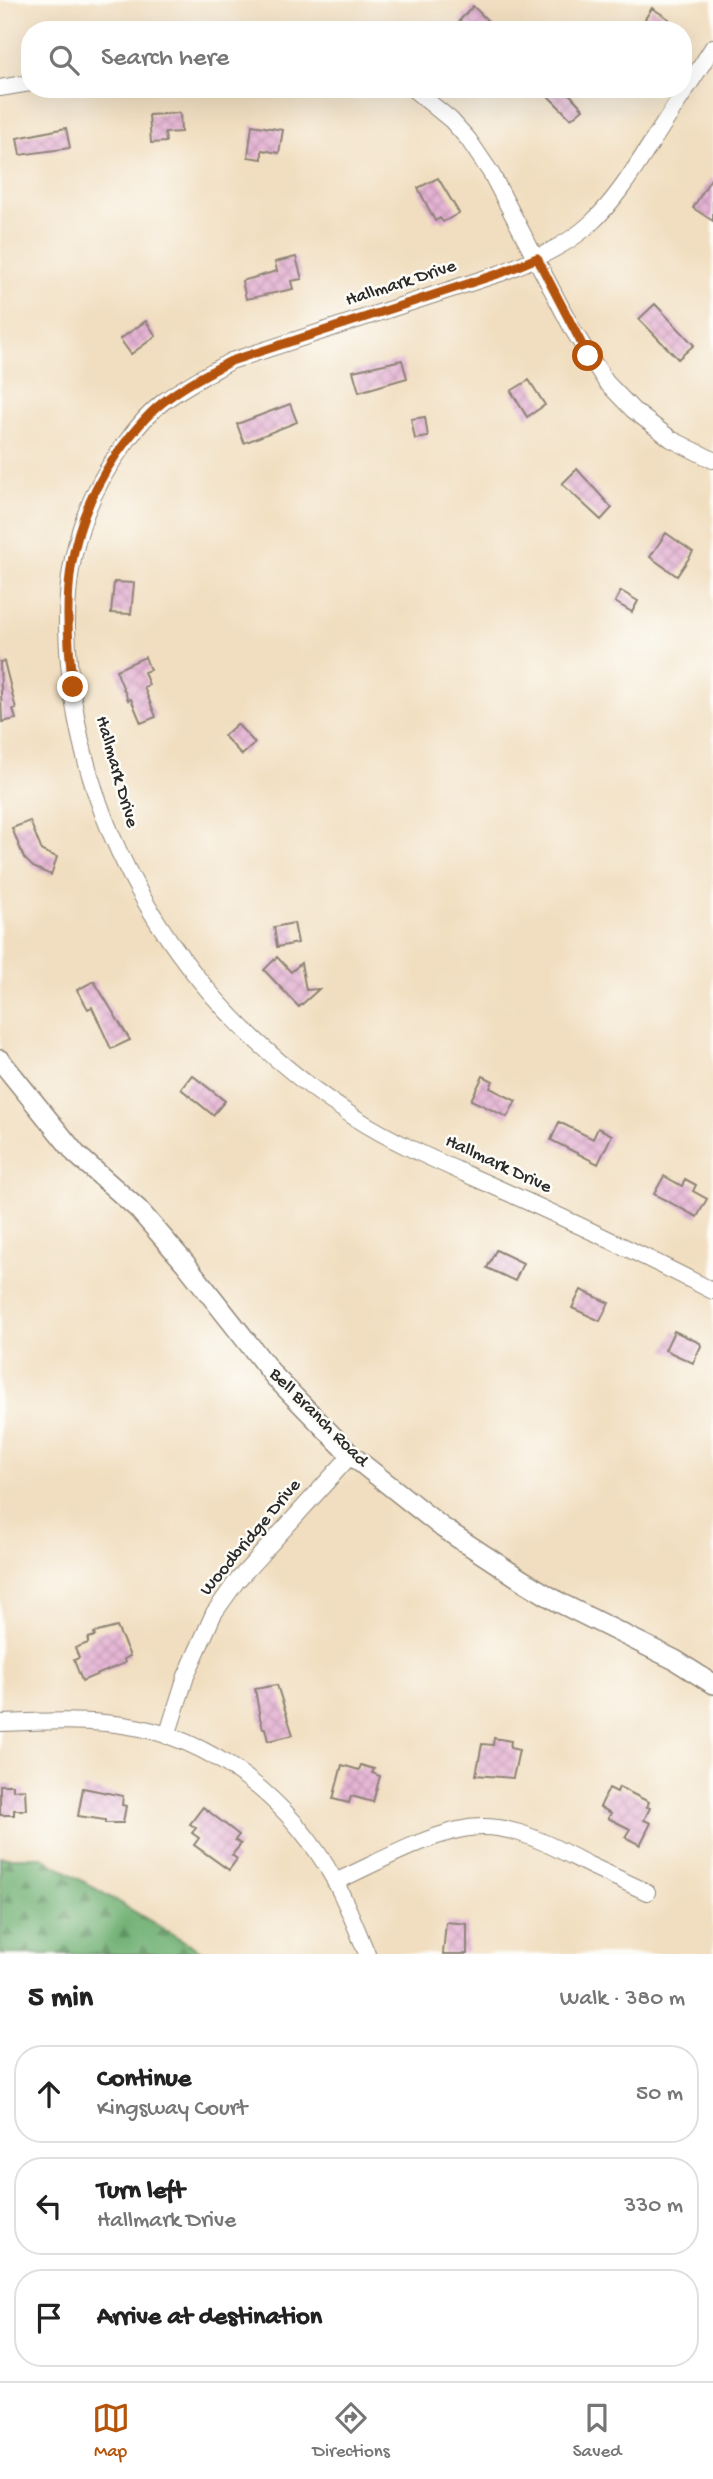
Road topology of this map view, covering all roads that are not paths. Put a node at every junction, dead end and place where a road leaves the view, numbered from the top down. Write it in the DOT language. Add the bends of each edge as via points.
graph roads {
  1 [pos="713,47"];
  2 [pos="692,80"];
  3 [pos="21,84"];
  4 [pos="0,88"];
  5 [pos="426,98"];
  6 [pos="680,98"];
  7 [pos="537,258"];
  8 [pos="713,460"];
  9 [pos="0,1060"];
  10 [pos="713,1291"];
  11 [pos="351,1455"];
  12 [pos="713,1684"];
  13 [pos="0,1723"];
  14 [pos="167,1735"];
  15 [pos="335,1882"];
  16 [pos="647,1892"];
  17 [pos="367,1954"];
  1 -- 2 [label="street, Hallmark Drive"];
  3 -- 4 [label="street"];
  5 -- 7 [label="street" via="468,139"];
  6 -- 7 [label="street, Hallmark Drive" via="617,193 590,224"];
  7 -- 8 [label="street" via="578,339 606,382 632,410 671,439"];
  7 -- 10 [label="street, Hallmark Drive" via="231,361 161,403 138,426 95,492 69,568 68,645 83,746 119,855 161,930 198,979 260,1045 356,1118"];
  9 -- 11 [label="street, Bell Branch Road" via="76,1154 138,1209 274,1376"];
  11 -- 12 [label="street, Bell Branch Road" via="443,1528 522,1580"];
  11 -- 14 [label="street, Woodbridge Drive" via="236,1582 214,1613"];
  13 -- 14 [label="street" via="92,1721"];
  14 -- 15 [label="street" via="235,1769 269,1796 294,1820"];
  15 -- 16 [label="street" via="431,1839 484,1827 532,1836"];
  15 -- 17 [label="street"];
}
